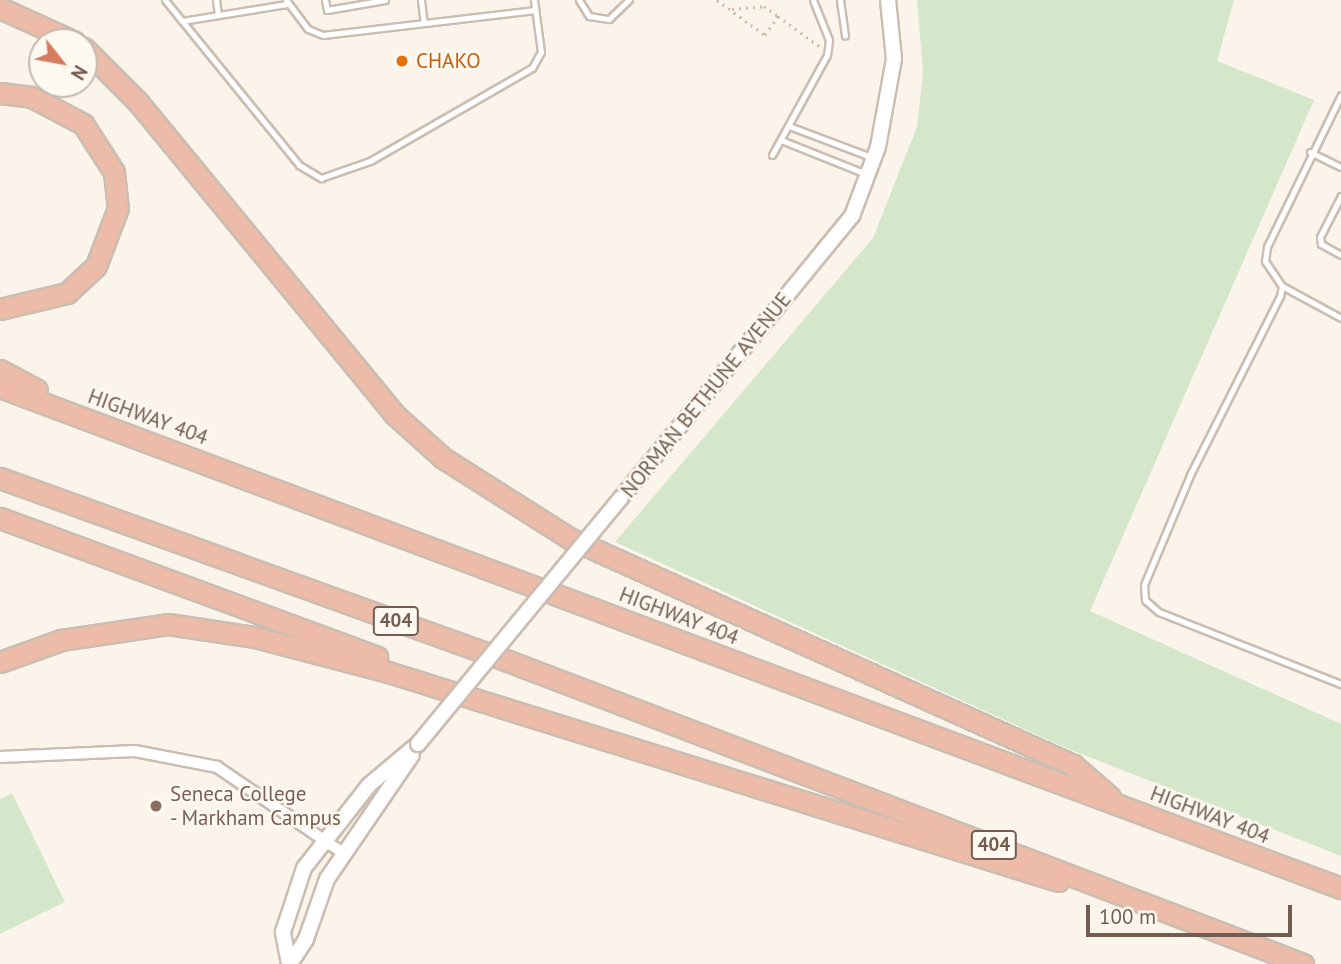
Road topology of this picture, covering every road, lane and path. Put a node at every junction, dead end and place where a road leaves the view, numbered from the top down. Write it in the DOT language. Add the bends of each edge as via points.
graph roads {
  1 [pos="165,0"];
  2 [pos="216,0"];
  3 [pos="325,0"];
  4 [pos="385,0"];
  5 [pos="421,0"];
  6 [pos="534,0"];
  7 [pos="579,0"];
  8 [pos="629,0"];
  9 [pos="718,0"];
  10 [pos="768,0"];
  11 [pos="813,0"];
  12 [pos="840,0"];
  13 [pos="888,0"];
  14 [pos="287,2"];
  15 [pos="764,6"];
  16 [pos="0,8"];
  17 [pos="730,9"];
  18 [pos="536,10"];
  19 [pos="218,15"];
  20 [pos="778,16"];
  21 [pos="182,21"];
  22 [pos="424,23"];
  23 [pos="44,28"];
  24 [pos="845,36"];
  25 [pos="828,48"];
  26 [pos="98,62"];
  27 [pos="0,93"];
  28 [pos="1341,94"];
  29 [pos="789,126"];
  30 [pos="781,140"];
  31 [pos="1310,152"];
  32 [pos="772,155"];
  33 [pos="874,159"];
  34 [pos="1341,167"];
  35 [pos="868,174"];
  36 [pos="1341,196"];
  37 [pos="1341,255"];
  38 [pos="1282,286"];
  39 [pos="0,309"];
  40 [pos="1341,318"];
  41 [pos="0,370"];
  42 [pos="0,387"];
  43 [pos="93,421"];
  44 [pos="0,478"];
  45 [pos="0,518"];
  46 [pos="0,662"];
  47 [pos="1341,684"];
  48 [pos="538,718"];
  49 [pos="418,744"];
  50 [pos="0,757"];
  51 [pos="1122,806"];
  52 [pos="323,840"];
  53 [pos="343,853"];
  54 [pos="1341,888"];
  55 [pos="1196,922"];
  56 [pos="290,964"];
  57 [pos="1303,964"];
  1 -- 21 [label="lane"];
  2 -- 19 [label="lane"];
  3 -- 4 [label="lane" via="327,10"];
  5 -- 22 [label="lane"];
  6 -- 18 [label="lane"];
  7 -- 8 [label="lane" via="589,16 608,19"];
  9 -- 17 [label="path"];
  10 -- 15 [label="path"];
  11 -- 25 [label="lane"];
  12 -- 24 [label="lane"];
  13 -- 33 [label="street, NORMAN BETHUNE AVENUE" via="894,60"];
  14 -- 19 [label="lane"];
  14 -- 22 [label="lane" via="323,35"];
  15 -- 17 [label="path"];
  15 -- 20 [label="path"];
  16 -- 23 [label="highway"];
  17 -- 20 [label="path" via="765,35"];
  18 -- 21 [label="lane" via="541,52 532,68 370,161 321,178 299,166"];
  18 -- 22 [label="lane"];
  19 -- 21 [label="lane"];
  20 -- 25 [label="path"];
  25 -- 29 [label="lane"];
  26 -- 51 [label="highway" via="138,102 394,414 443,458 569,538 1073,765"];
  27 -- 39 [label="highway" via="32,97 83,124 114,172 118,208 96,266 67,293"];
  28 -- 31 [label="lane"];
  29 -- 30 [label="lane"];
  29 -- 33 [label="lane"];
  30 -- 32 [label="lane"];
  30 -- 35 [label="lane"];
  31 -- 34 [label="lane"];
  31 -- 38 [label="lane" via="1267,247 1269,274"];
  33 -- 35 [label="street, NORMAN BETHUNE AVENUE"];
  35 -- 49 [label="street, NORMAN BETHUNE AVENUE, bridge" via="852,216"];
  36 -- 37 [label="lane" via="1320,237 1321,244"];
  38 -- 40 [label="lane"];
  38 -- 47 [label="lane" via="1186,482 1144,585 1145,600 1159,612"];
  41 -- 43 [label="highway"];
  42 -- 43 [label="highway, HIGHWAY 404"];
  43 -- 51 [label="highway, HIGHWAY 404"];
  44 -- 55 [label="highway, 404" via="508,661"];
  45 -- 48 [label="highway"];
  46 -- 48 [label="highway" via="61,640 168,624 256,637"];
  48 -- 55 [label="highway" via="847,820"];
  49 -- 52 [label="street, NORMAN BETHUNE AVENUE" via="369,785"];
  49 -- 53 [label="street, NORMAN BETHUNE AVENUE" via="386,800"];
  50 -- 52 [label="street" via="135,751 216,767"];
  51 -- 54 [label="highway, HIGHWAY 404"];
  52 -- 53 [label="street"];
  52 -- 56 [label="street, NORMAN BETHUNE AVENUE" via="304,868 283,932"];
  53 -- 56 [label="street, NORMAN BETHUNE AVENUE"];
  55 -- 57 [label="highway, 404"];
}
